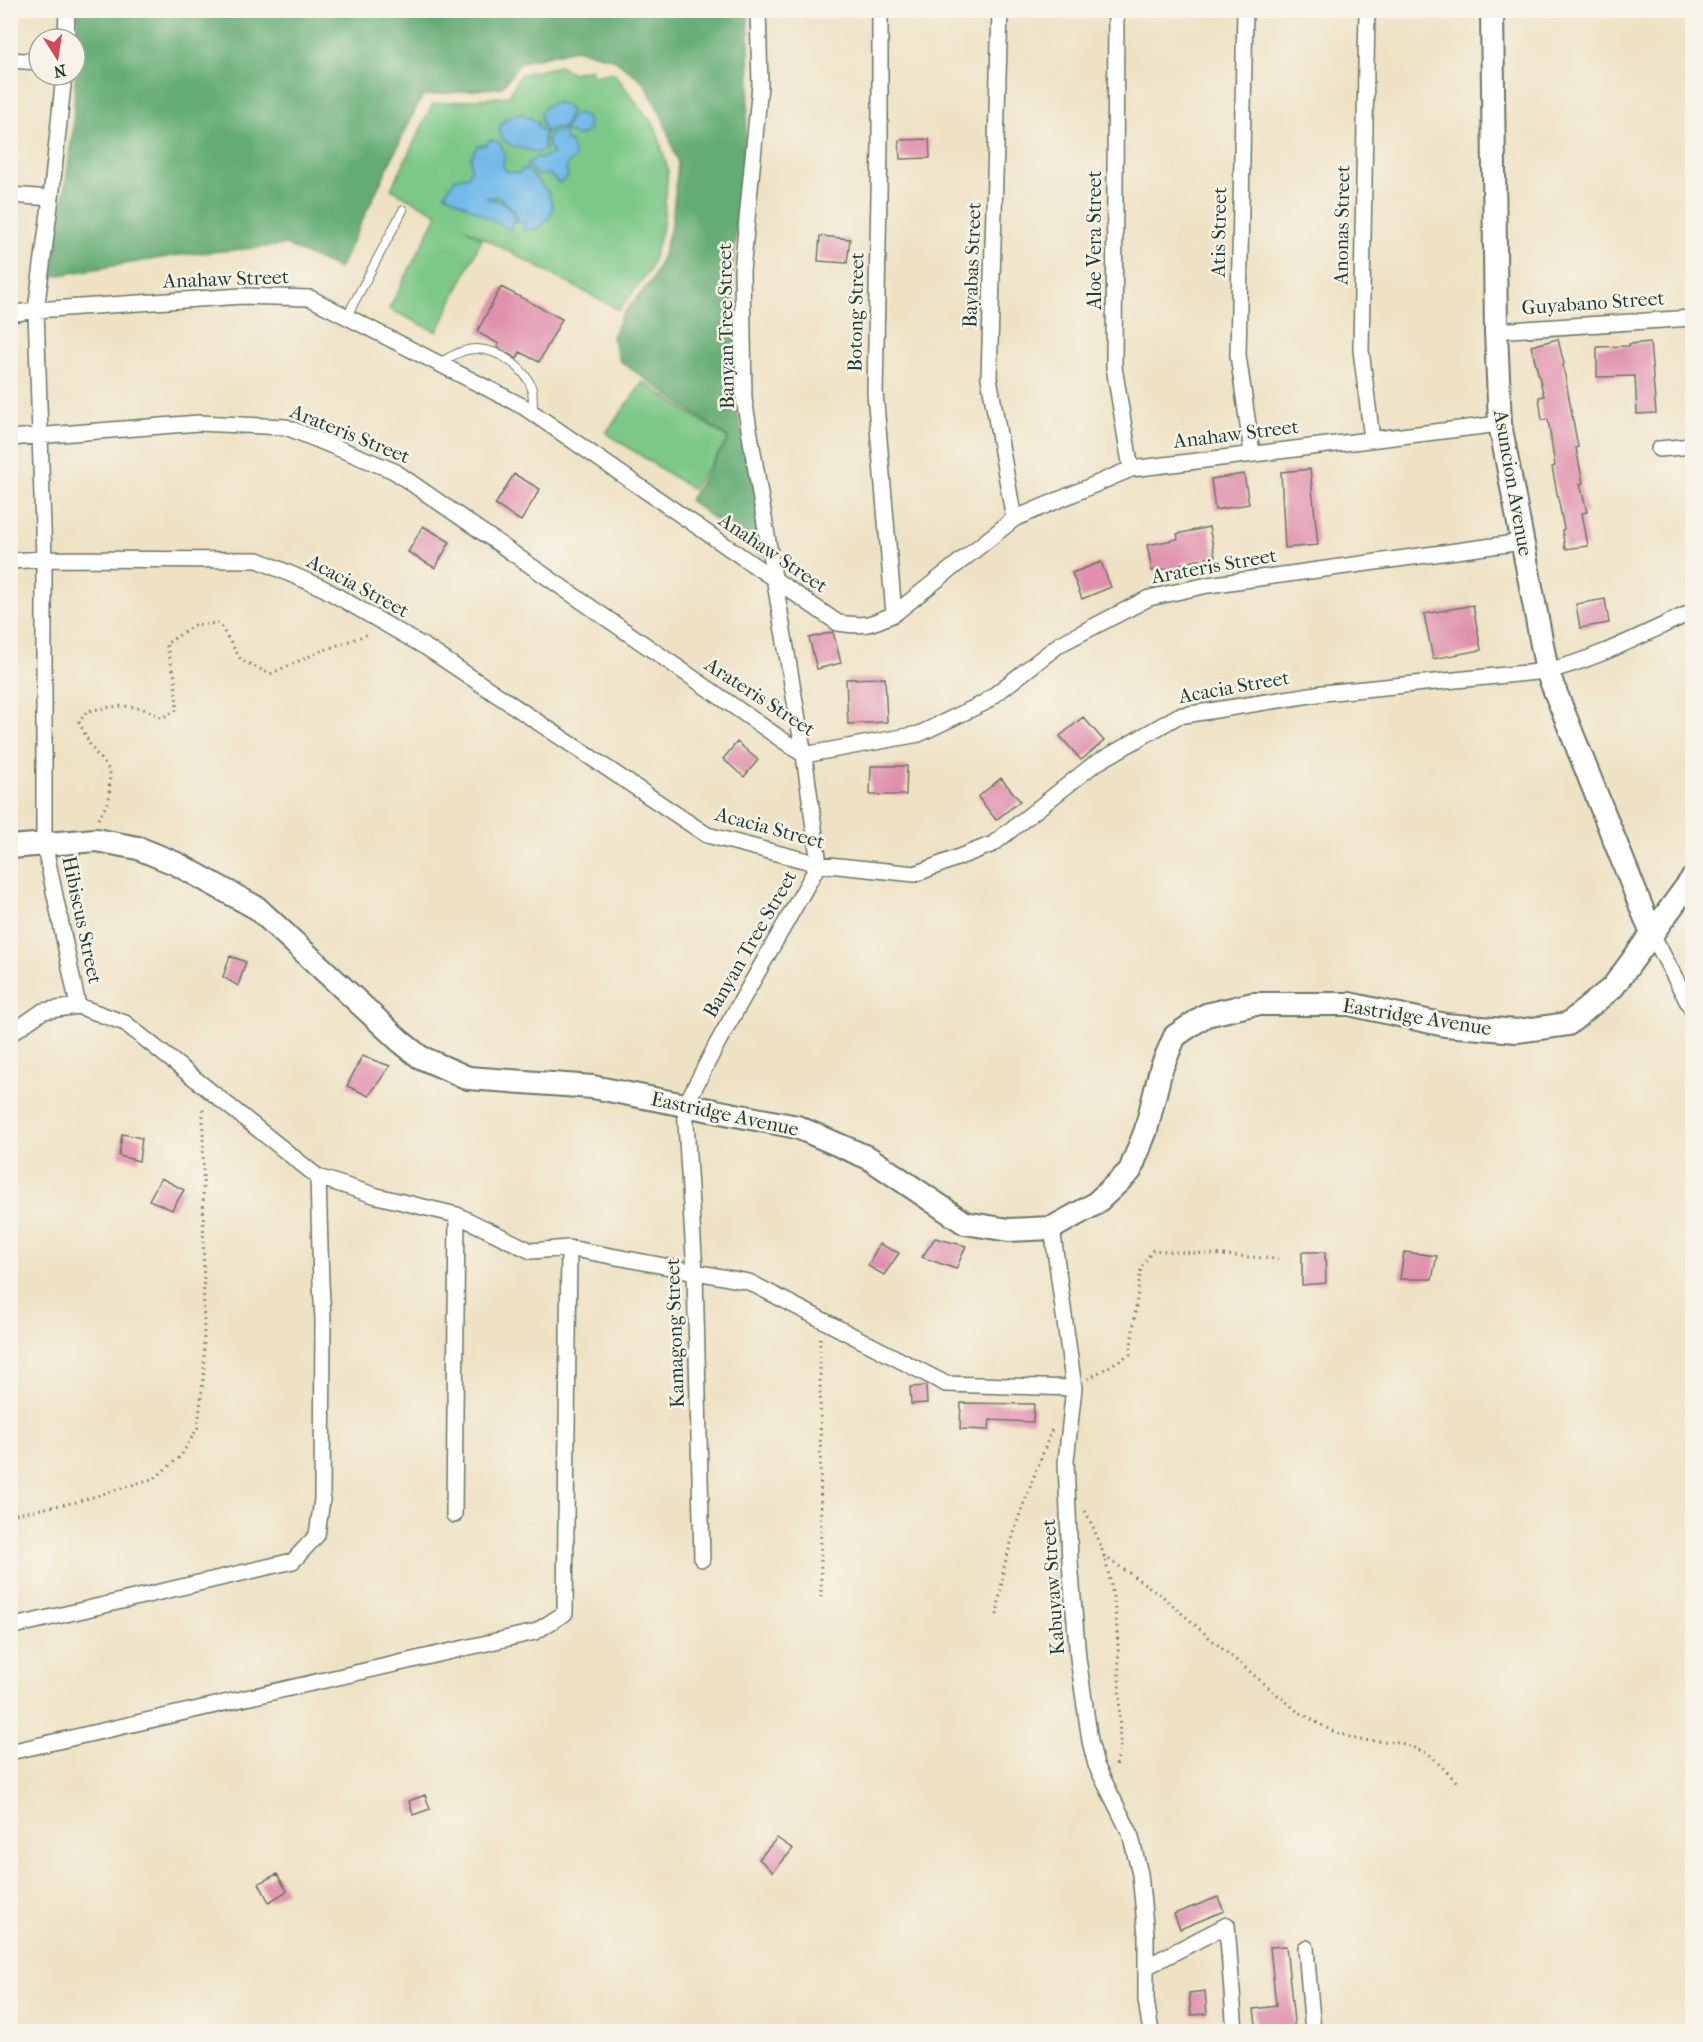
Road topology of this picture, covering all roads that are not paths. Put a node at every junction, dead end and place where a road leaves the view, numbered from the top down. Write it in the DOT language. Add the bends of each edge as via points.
graph roads {
  1 [pos="67,10"];
  2 [pos="758,10"];
  3 [pos="880,10"];
  4 [pos="1000,10"];
  5 [pos="1116,10"];
  6 [pos="1245,10"];
  7 [pos="1367,10"];
  8 [pos="1492,10"];
  9 [pos="66,27"];
  10 [pos="10,60"];
  11 [pos="27,61"];
  12 [pos="63,87"];
  13 [pos="10,195"];
  14 [pos="51,198"];
  15 [pos="403,210"];
  16 [pos="36,310"];
  17 [pos="10,314"];
  18 [pos="347,316"];
  19 [pos="1692,318"];
  20 [pos="1496,331"];
  21 [pos="438,363"];
  22 [pos="534,414"];
  23 [pos="1500,424"];
  24 [pos="40,435"];
  25 [pos="10,438"];
  26 [pos="1372,439"];
  27 [pos="1692,446"];
  28 [pos="1659,449"];
  29 [pos="1252,453"];
  30 [pos="1131,469"];
  31 [pos="1014,519"];
  32 [pos="1522,542"];
  33 [pos="44,559"];
  34 [pos="10,561"];
  35 [pos="774,580"];
  36 [pos="1692,612"];
  37 [pos="894,614"];
  38 [pos="1547,671"];
  39 [pos="804,755"];
  40 [pos="44,843"];
  41 [pos="10,848"];
  42 [pos="819,864"];
  43 [pos="1692,879"];
  44 [pos="1652,934"];
  45 [pos="78,1006"];
  46 [pos="1692,1010"];
  47 [pos="10,1034"];
  48 [pos="685,1106"];
  49 [pos="318,1177"];
  50 [pos="457,1215"];
  51 [pos="1052,1228"];
  52 [pos="569,1248"];
  53 [pos="695,1273"];
  54 [pos="1074,1388"];
  55 [pos="454,1515"];
  56 [pos="702,1559"];
  57 [pos="10,1627"];
  58 [pos="10,1752"];
  59 [pos="1306,1948"];
  60 [pos="1146,1967"];
  61 [pos="1151,2031"];
  62 [pos="1235,2031"];
  63 [pos="1313,2031"];
  1 -- 9 [label="street"];
  2 -- 35 [label="street, Banyan Tree Street" via="760,85 742,271 744,399"];
  3 -- 37 [label="street, Botong Street" via="875,393"];
  4 -- 31 [label="street, Bayabas Street" via="989,378"];
  5 -- 30 [label="street, Aloe Vera Street" via="1114,367"];
  6 -- 29 [label="street, Atis Street" via="1238,355"];
  7 -- 26 [label="street, Anonas Street" via="1361,350"];
  8 -- 20 [label="street, Asuncion Avenue"];
  10 -- 11 [label="street"];
  12 -- 14 [label="street, Hibiscus Street"];
  13 -- 14 [label="street"];
  14 -- 16 [label="street, Hibiscus Street"];
  15 -- 18 [label="lane"];
  16 -- 17 [label="street, Anahaw Street"];
  16 -- 18 [label="street, Anahaw Street" via="242,296 309,298"];
  16 -- 24 [label="street, Hibiscus Street"];
  18 -- 21 [label="street, Anahaw Street"];
  19 -- 20 [label="street, Guyabano Street"];
  20 -- 23 [label="street, Asuncion Avenue"];
  21 -- 22 [label="street, Anahaw Street"];
  21 -- 22 [label="lane" via="477,349 504,357 520,368 531,387"];
  22 -- 35 [label="street, Anahaw Street"];
  23 -- 26 [label="street, Anahaw Street"];
  23 -- 32 [label="street, Asuncion Avenue"];
  24 -- 25 [label="street, Arateris Street"];
  24 -- 33 [label="street, Hibiscus Street"];
  24 -- 39 [label="street, Arateris Street" via="199,423 286,427 394,471"];
  26 -- 29 [label="street, Anahaw Street"];
  27 -- 28 [label="street"];
  29 -- 30 [label="street, Anahaw Street"];
  30 -- 31 [label="street, Anahaw Street"];
  31 -- 37 [label="street, Anahaw Street"];
  32 -- 38 [label="street, Asuncion Avenue"];
  32 -- 39 [label="street, Arateris Street" via="1208,585 1149,598 1060,644 984,702 919,734"];
  33 -- 34 [label="street, Acacia Street"];
  33 -- 40 [label="street, Hibiscus Street"];
  33 -- 42 [label="street, Acacia Street" via="258,560 323,588 427,648 707,836"];
  35 -- 37 [label="street, Anahaw Street" via="838,623 859,626"];
  35 -- 39 [label="street, Banyan Tree Street"];
  36 -- 38 [label="street" via="1593,657"];
  38 -- 42 [label="street, Acacia Street" via="1323,693 1178,716 1094,765 993,844 915,874"];
  38 -- 44 [label="street, Asuncion Avenue"];
  39 -- 42 [label="street, Banyan Tree Street"];
  40 -- 41 [label="street, Eastridge Avenue"];
  40 -- 45 [label="street, Hibiscus Street"];
  40 -- 48 [label="street, Eastridge Avenue" via="96,840 138,848 216,884 257,908 420,1057 468,1077 593,1087"];
  42 -- 48 [label="street, Banyan Tree Street"];
  43 -- 44 [label="street, Eastridge Avenue"];
  44 -- 46 [label="street"];
  44 -- 51 [label="street, Eastridge Avenue" via="1613,987 1568,1024 1517,1031 1445,1025 1349,1004 1252,1004 1206,1015 1175,1036 1130,1171 1095,1204"];
  45 -- 47 [label="street" via="43,1011"];
  45 -- 49 [label="street" via="125,1023"];
  48 -- 51 [label="street, Eastridge Avenue" via="797,1127 869,1158 965,1223 1009,1230"];
  48 -- 53 [label="street, Kamagong Street"];
  49 -- 50 [label="street"];
  49 -- 57 [label="street" via="323,1319 322,1500 317,1535 293,1561"];
  50 -- 52 [label="street" via="531,1251"];
  50 -- 55 [label="street"];
  51 -- 54 [label="street, Kabuyaw Street"];
  52 -- 53 [label="street"];
  52 -- 58 [label="street" via="565,1613 535,1632"];
  53 -- 54 [label="street" via="749,1281 946,1384"];
  53 -- 56 [label="street, Kamagong Street"];
  54 -- 60 [label="street, Kabuyaw Street" via="1066,1461 1075,1622 1088,1729 1096,1765 1130,1833 1140,1874"];
  59 -- 63 [label="street"];
  60 -- 61 [label="street, Kabuyaw Street"];
  60 -- 62 [label="street" via="1227,1925"];
}
